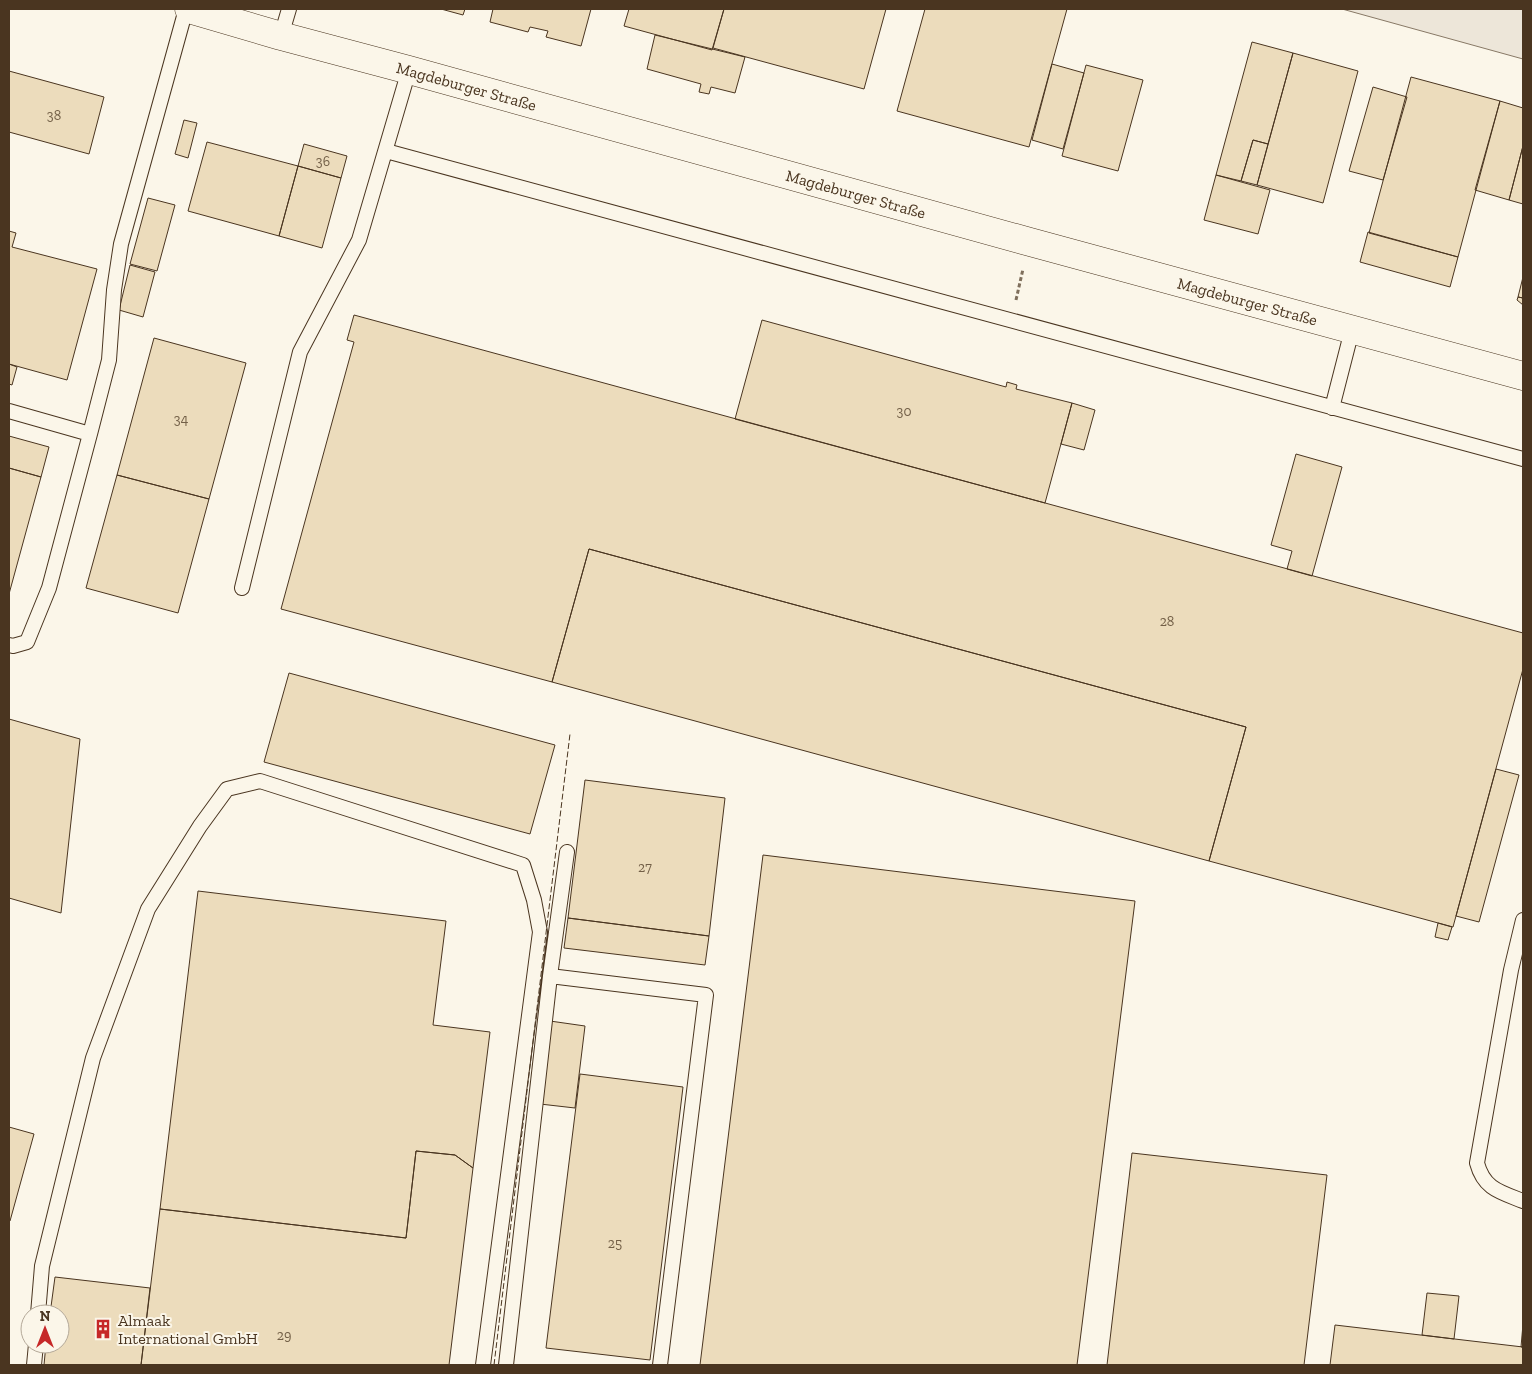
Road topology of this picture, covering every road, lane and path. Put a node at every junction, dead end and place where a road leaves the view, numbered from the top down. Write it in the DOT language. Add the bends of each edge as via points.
graph roads {
  1 [pos="188,9"];
  2 [pos="288,9"];
  3 [pos="227,14"];
  4 [pos="281,36"];
  5 [pos="410,70"];
  6 [pos="386,151"];
  7 [pos="1030,242"];
  8 [pos="1011,320"];
  9 [pos="1352,330"];
  10 [pos="1523,376"];
  11 [pos="1332,408"];
  12 [pos="9,411"];
  13 [pos="90,434"];
  14 [pos="1523,459"];
  15 [pos="242,588"];
  16 [pos="9,645"];
  17 [pos="567,852"];
  18 [pos="1523,920"];
  19 [pos="550,976"];
  20 [pos="1523,1201"];
  21 [pos="39,1304"];
  22 [pos="483,1365"];
  23 [pos="506,1365"];
  24 [pos="660,1365"];
  1 -- 3 [label="street, Magdeburger Straße"];
  1 -- 13 [label="lane" via="121,244 114,290 110,360"];
  2 -- 4 [label="lane"];
  3 -- 4 [label="street, Magdeburger Straße"];
  4 -- 5 [label="street, Magdeburger Straße"];
  5 -- 6 [label="lane"];
  5 -- 7 [label="street, Magdeburger Straße"];
  6 -- 8 [label="lane"];
  6 -- 15 [label="lane" via="359,240 300,352"];
  7 -- 8 [label="path"];
  7 -- 9 [label="street, Magdeburger Straße"];
  8 -- 11 [label="lane"];
  9 -- 10 [label="street, Magdeburger Straße"];
  9 -- 11 [label="lane"];
  11 -- 14 [label="lane"];
  12 -- 13 [label="lane"];
  13 -- 16 [label="lane" via="48,588 26,642"];
  17 -- 19 [label="lane"];
  18 -- 20 [label="lane" via="1477,1163 1480,1175 1494,1190"];
  19 -- 23 [label="lane"];
  19 -- 24 [label="lane" via="706,995"];
  21 -- 22 [label="lane" via="42,1266 92,1058 148,909 227,789 260,781 523,865 540,932"];
}
